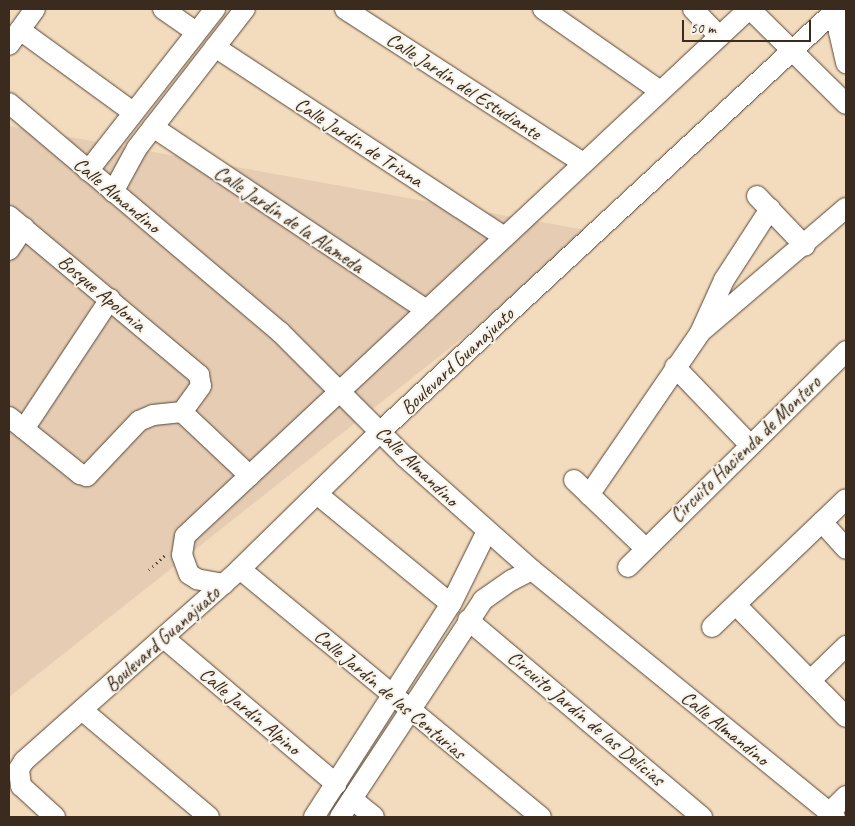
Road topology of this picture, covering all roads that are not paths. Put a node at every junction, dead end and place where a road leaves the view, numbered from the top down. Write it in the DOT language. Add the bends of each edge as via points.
graph roads {
  1 [pos="35,9"];
  2 [pos="163,9"];
  3 [pos="215,9"];
  4 [pos="245,9"];
  5 [pos="345,9"];
  6 [pos="542,9"];
  7 [pos="694,9"];
  8 [pos="750,9"];
  9 [pos="838,9"];
  10 [pos="196,32"];
  11 [pos="719,36"];
  12 [pos="14,38"];
  13 [pos="215,47"];
  14 [pos="793,50"];
  15 [pos="846,63"];
  16 [pos="660,91"];
  17 [pos="9,104"];
  18 [pos="846,104"];
  19 [pos="133,112"];
  20 [pos="153,127"];
  21 [pos="583,163"];
  22 [pos="88,171"];
  23 [pos="113,192"];
  24 [pos="846,208"];
  25 [pos="16,222"];
  26 [pos="504,237"];
  27 [pos="805,246"];
  28 [pos="9,250"];
  29 [pos="110,299"];
  30 [pos="426,310"];
  31 [pos="700,333"];
  32 [pos="846,351"];
  33 [pos="675,367"];
  34 [pos="340,391"];
  35 [pos="182,412"];
  36 [pos="16,423"];
  37 [pos="381,431"];
  38 [pos="749,444"];
  39 [pos="250,476"];
  40 [pos="574,480"];
  41 [pos="317,494"];
  42 [pos="590,495"];
  43 [pos="846,499"];
  44 [pos="822,522"];
  45 [pos="487,531"];
  46 [pos="645,548"];
  47 [pos="846,549"];
  48 [pos="628,567"];
  49 [pos="240,569"];
  50 [pos="532,570"];
  51 [pos="464,583"];
  52 [pos="224,584"];
  53 [pos="483,600"];
  54 [pos="451,604"];
  55 [pos="736,605"];
  56 [pos="468,620"];
  57 [pos="712,627"];
  58 [pos="164,638"];
  59 [pos="846,646"];
  60 [pos="810,680"];
  61 [pos="393,697"];
  62 [pos="82,710"];
  63 [pos="410,711"];
  64 [pos="846,717"];
  65 [pos="336,784"];
  66 [pos="846,796"];
  67 [pos="352,799"];
  68 [pos="832,815"];
  69 [pos="55,817"];
  70 [pos="209,817"];
  71 [pos="314,817"];
  72 [pos="340,817"];
  73 [pos="374,817"];
  74 [pos="541,817"];
  75 [pos="702,817"];
  1 -- 12 [label="street"];
  2 -- 10 [label="street"];
  3 -- 10 [label="street"];
  4 -- 13 [label="street"];
  5 -- 21 [label="street, Calle Jardín del Estudiante"];
  6 -- 16 [label="street"];
  7 -- 11 [label="street"];
  8 -- 11 [label="street"];
  8 -- 14 [label="street"];
  9 -- 14 [label="street, Boulevard Guanajuato"];
  9 -- 15 [label="street"];
  10 -- 19 [label="street"];
  11 -- 16 [label="street"];
  12 -- 19 [label="street"];
  13 -- 20 [label="street"];
  13 -- 26 [label="street, Calle Jardín de Triana"];
  14 -- 18 [label="street"];
  14 -- 37 [label="street, Boulevard Guanajuato"];
  16 -- 21 [label="street"];
  17 -- 22 [label="street, Calle Almandino"];
  19 -- 22 [label="street"];
  20 -- 23 [label="street" via="127,162"];
  20 -- 30 [label="street, Calle Jardín de la Alameda"];
  21 -- 26 [label="street"];
  22 -- 23 [label="street, Calle Almandino"];
  23 -- 34 [label="street, Calle Almandino" via="280,332"];
  24 -- 27 [label="street"];
  25 -- 28 [label="street"];
  25 -- 29 [label="street, Bosque Apolonia"];
  26 -- 30 [label="street"];
  27 -- 31 [label="street"];
  27 -- 31 [label="street" via="763,203"];
  29 -- 35 [label="street, Bosque Apolonia" via="201,379 201,386"];
  29 -- 36 [label="street"];
  30 -- 34 [label="street"];
  31 -- 33 [label="street"];
  32 -- 38 [label="street, Circuito Hacienda de Montero"];
  33 -- 38 [label="street"];
  33 -- 42 [label="street"];
  34 -- 37 [label="street, Calle Almandino"];
  34 -- 39 [label="street"];
  35 -- 36 [label="street" via="153,414 139,421 87,476 80,474"];
  35 -- 39 [label="street"];
  37 -- 41 [label="street, Boulevard Guanajuato"];
  37 -- 45 [label="street, Calle Almandino"];
  38 -- 46 [label="street, Circuito Hacienda de Montero"];
  39 -- 52 [label="street" via="186,536 182,555 189,574 197,579"];
  40 -- 42 [label="street"];
  41 -- 49 [label="street, Boulevard Guanajuato"];
  41 -- 54 [label="street"];
  42 -- 46 [label="street"];
  43 -- 44 [label="street"];
  44 -- 47 [label="street"];
  44 -- 55 [label="street"];
  45 -- 50 [label="street, Calle Almandino"];
  45 -- 51 [label="street"];
  46 -- 48 [label="street, Circuito Hacienda de Montero"];
  49 -- 52 [label="street, Boulevard Guanajuato"];
  49 -- 61 [label="street, Calle Jardín de las Centurias"];
  50 -- 53 [label="street"];
  50 -- 68 [label="street, Calle Almandino"];
  51 -- 53 [label="street"];
  51 -- 54 [label="street"];
  52 -- 58 [label="street, Boulevard Guanajuato"];
  53 -- 56 [label="street"];
  54 -- 61 [label="street"];
  55 -- 57 [label="street"];
  55 -- 60 [label="street"];
  56 -- 63 [label="street"];
  56 -- 75 [label="street, Circuito Jardín de las Delicias"];
  58 -- 62 [label="street, Boulevard Guanajuato"];
  58 -- 65 [label="street, Calle Jardín Alpino"];
  59 -- 60 [label="street"];
  60 -- 64 [label="street"];
  61 -- 63 [label="street, Calle Jardín de las Centurias"];
  61 -- 65 [label="street"];
  62 -- 69 [label="street, Boulevard Guanajuato" via="24,761 18,779 25,792"];
  62 -- 70 [label="street"];
  63 -- 67 [label="street"];
  63 -- 74 [label="street, Calle Jardín de las Centurias"];
  65 -- 71 [label="street"];
  66 -- 68 [label="street"];
  67 -- 72 [label="street"];
  67 -- 73 [label="street"];
}
